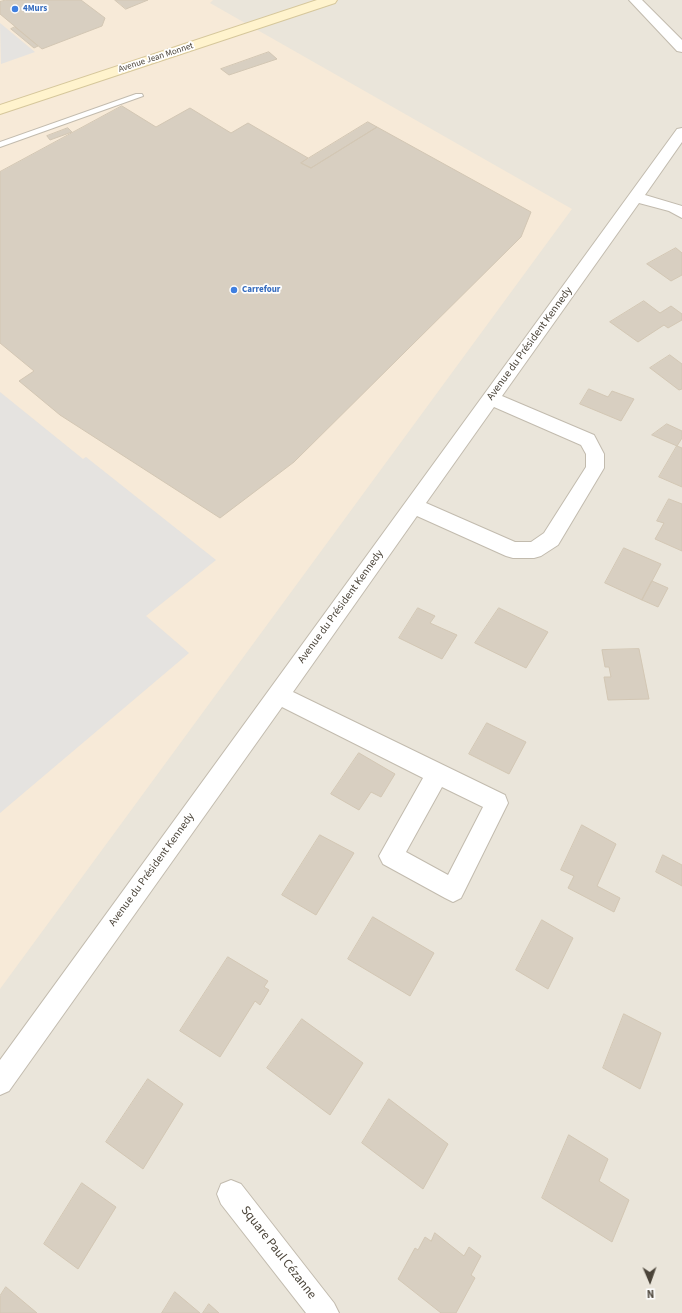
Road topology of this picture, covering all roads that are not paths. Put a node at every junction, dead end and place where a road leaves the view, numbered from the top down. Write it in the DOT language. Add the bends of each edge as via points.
graph roads {
  1 [pos="325,0"];
  2 [pos="330,0"];
  3 [pos="635,0"];
  4 [pos="642,0"];
  5 [pos="312,6"];
  6 [pos="682,40"];
  7 [pos="682,48"];
  8 [pos="139,96"];
  9 [pos="0,110"];
  10 [pos="682,132"];
  11 [pos="0,145"];
  12 [pos="636,196"];
  13 [pos="682,213"];
  14 [pos="491,398"];
  15 [pos="413,506"];
  16 [pos="278,695"];
  17 [pos="437,774"];
  18 [pos="0,1082"];
  19 [pos="231,1194"];
  20 [pos="324,1313"];
  1 -- 5 [label="main road, Avenue Jean Monnet"];
  2 -- 5 [label="main road, Avenue Jean Monnet"];
  3 -- 7 [label="street"];
  4 -- 6 [label="lane" via="646,7"];
  5 -- 9 [label="main road, Avenue Jean Monnet"];
  8 -- 11 [label="lane"];
  10 -- 12 [label="street, Avenue du Président Kennedy"];
  12 -- 13 [label="street"];
  12 -- 14 [label="street, Avenue du Président Kennedy"];
  14 -- 15 [label="street, Avenue du Président Kennedy"];
  14 -- 15 [label="street" via="588,440 595,454 595,468 551,539 534,550 513,550"];
  15 -- 16 [label="street, Avenue du Président Kennedy"];
  16 -- 17 [label="street"];
  16 -- 18 [label="street, Avenue du Président Kennedy"];
  17 -- 17 [label="street" via="391,856 453,890 497,803"];
  19 -- 20 [label="street, Square Paul Cézanne"];
}
